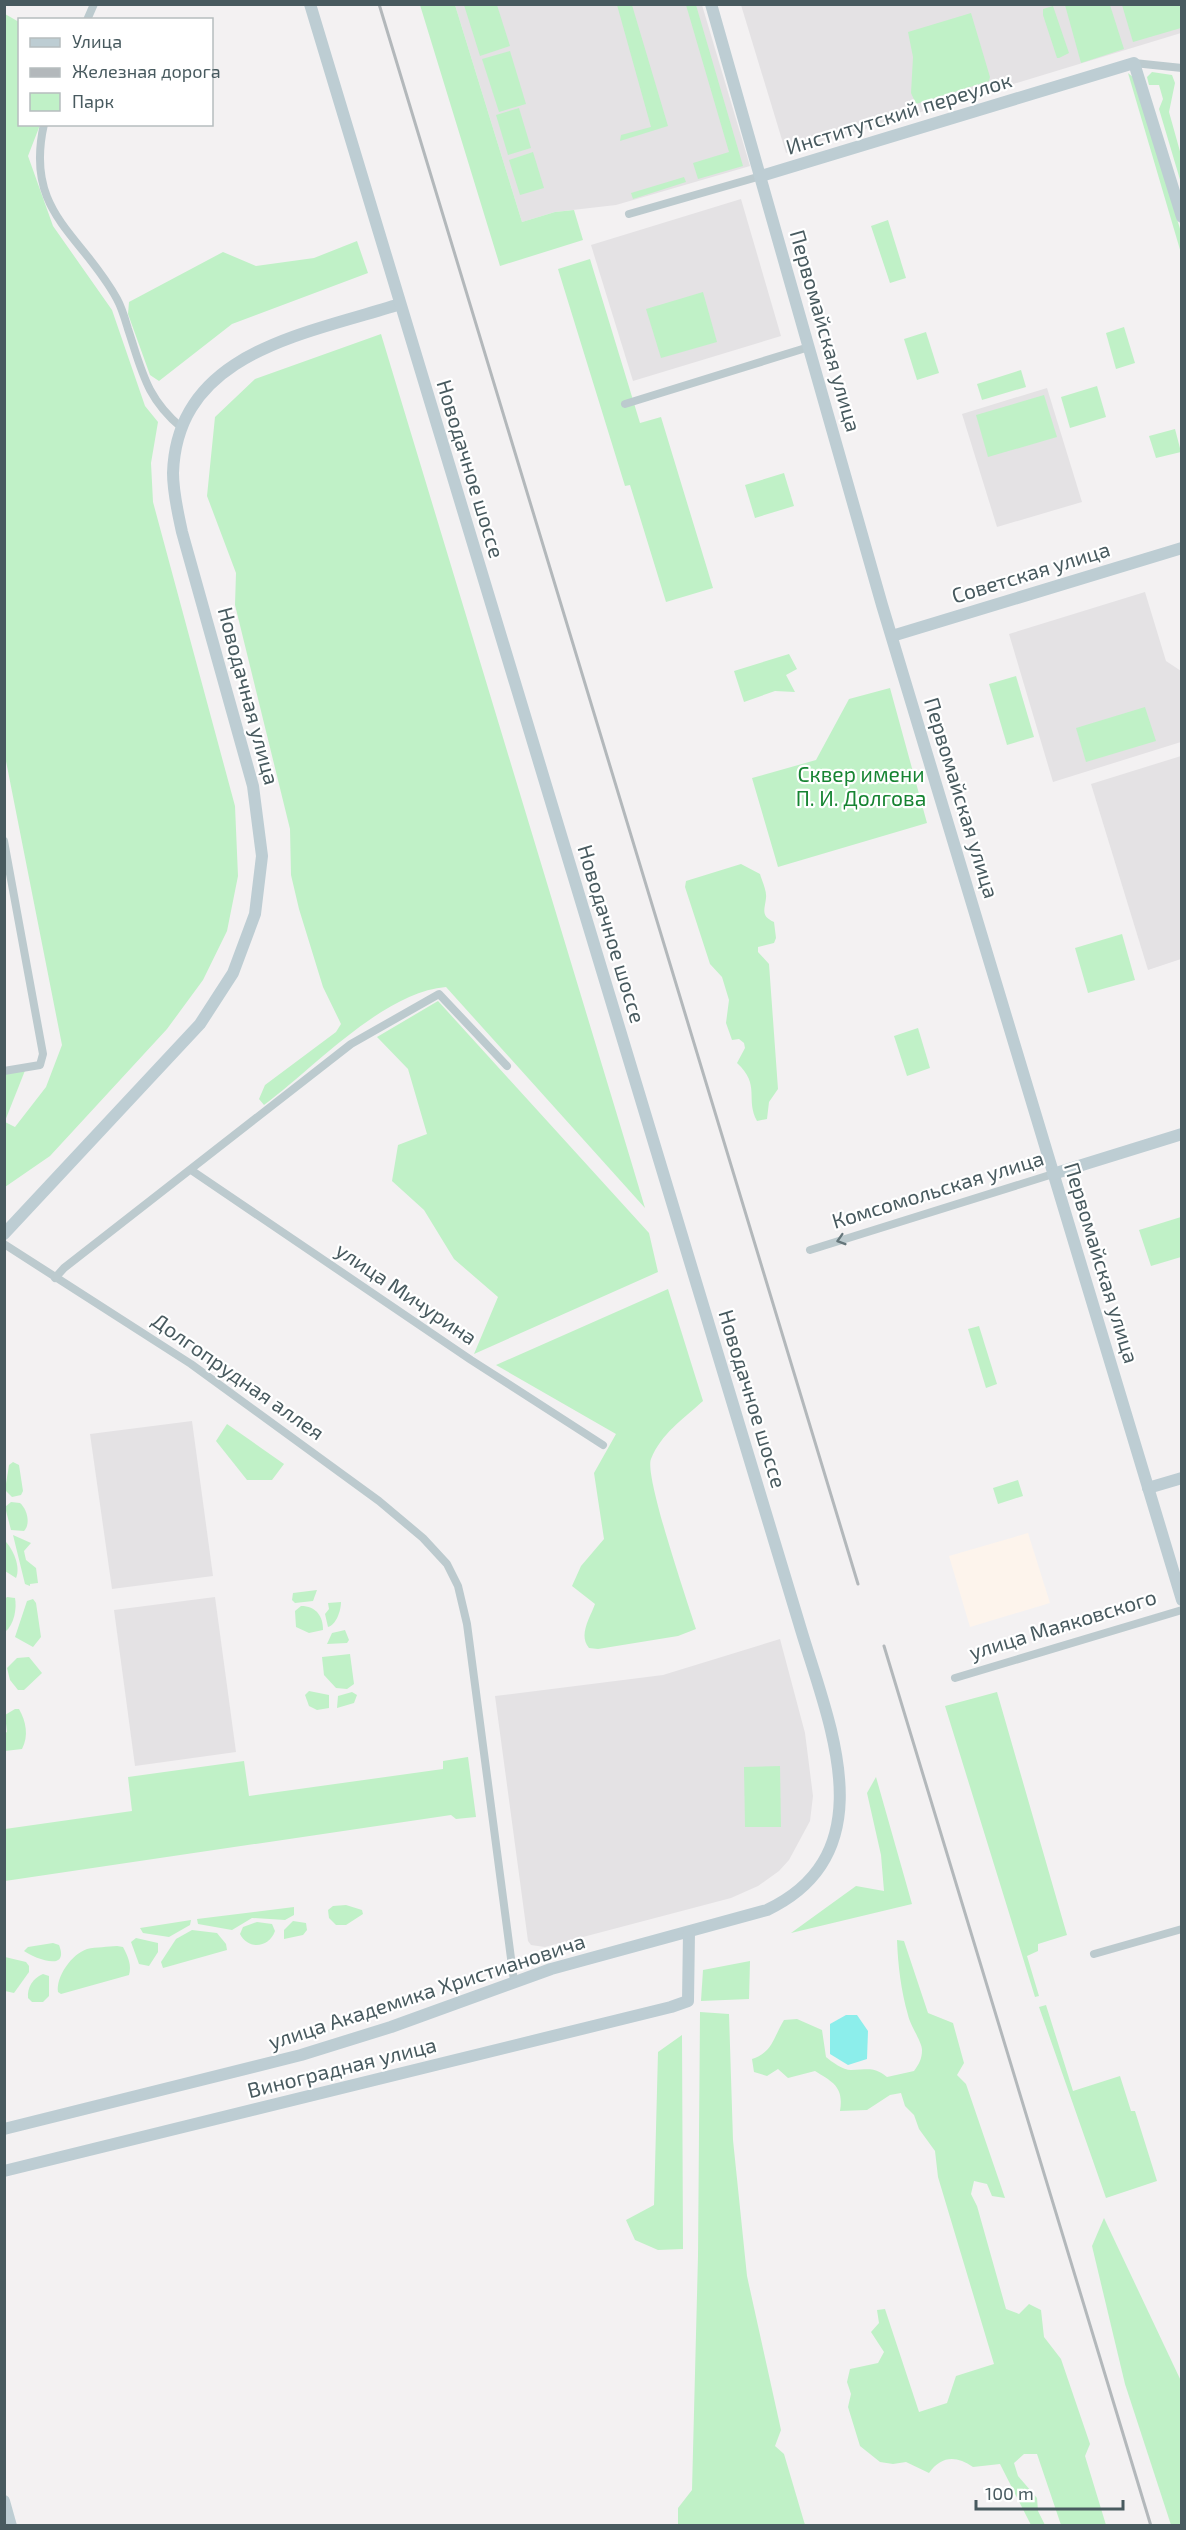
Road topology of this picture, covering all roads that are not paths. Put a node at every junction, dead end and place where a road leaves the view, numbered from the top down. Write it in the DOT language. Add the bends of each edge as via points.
graph roads {
  1 [pos="94,4"];
  2 [pos="310,4"];
  3 [pos="711,4"];
  4 [pos="88,18"];
  5 [pos="1134,63"];
  6 [pos="1182,68"];
  7 [pos="44,126"];
  8 [pos="761,176"];
  9 [pos="629,214"];
  10 [pos="1182,217"];
  11 [pos="400,304"];
  12 [pos="809,346"];
  13 [pos="625,404"];
  14 [pos="182,428"];
  15 [pos="1182,548"];
  16 [pos="892,636"];
  17 [pos="4,841"];
  18 [pos="507,1066"];
  19 [pos="4,1071"];
  20 [pos="1182,1134"];
  21 [pos="191,1170"];
  22 [pos="1053,1174"];
  23 [pos="4,1234"];
  24 [pos="4,1245"];
  25 [pos="810,1250"];
  26 [pos="55,1278"];
  27 [pos="603,1445"];
  28 [pos="1182,1478"];
  29 [pos="1148,1488"];
  30 [pos="1182,1600"];
  31 [pos="1182,1610"];
  32 [pos="955,1678"];
  33 [pos="814,1873"];
  34 [pos="1182,1929"];
  35 [pos="689,1932"];
  36 [pos="1095,1954"];
  37 [pos="514,1981"];
  38 [pos="4,2129"];
  39 [pos="4,2171"];
  40 [pos="4,2501"];
  41 [pos="10,2526"];
  1 -- 4 [label="street"];
  2 -- 11 [label="street, Новодачное шоссе"];
  3 -- 8 [label="street, Первомайская улица"];
  5 -- 6 [label="street, Институтский переулок"];
  5 -- 8 [label="street, Институтский переулок"];
  5 -- 10 [label="street"];
  7 -- 14 [label="street" via="41,166 50,206 119,301 153,399"];
  8 -- 9 [label="street, Институтский переулок"];
  8 -- 12 [label="street, Первомайская улица"];
  11 -- 14 [label="street, Новодачная улица" via="251,353 205,388 190,408"];
  11 -- 33 [label="street, Новодачное шоссе" via="834,1746 841,1781 840,1814 832,1843"];
  12 -- 13 [label="street"];
  12 -- 16 [label="street, Первомайская улица"];
  14 -- 23 [label="street, Новодачная улица" via="173,476 177,511 258,810 262,856 255,914 233,973 200,1024"];
  15 -- 16 [label="street, Советская улица"];
  16 -- 22 [label="street, Первомайская улица"];
  17 -- 19 [label="street" via="42,1041 40,1065 34,1070"];
  18 -- 21 [label="street" via="439,994 351,1044"];
  20 -- 22 [label="street, Комсомольская улица"];
  21 -- 26 [label="street"];
  21 -- 27 [label="street, улица Мичурина"];
  22 -- 25 [label="street, Комсомольская улица, one-way"];
  22 -- 29 [label="street, Первомайская улица"];
  24 -- 26 [label="street, Долгопрудная аллея"];
  26 -- 37 [label="street, Долгопрудная аллея" via="191,1364 278,1425 379,1501 439,1554 455,1580 467,1624"];
  28 -- 29 [label="street"];
  29 -- 30 [label="street, Первомайская улица"];
  31 -- 32 [label="street, улица Маяковского"];
  33 -- 35 [label="street, улица Академика Христиановича" via="777,1905"];
  34 -- 36 [label="street"];
  35 -- 37 [label="street, улица Академика Христиановича"];
  35 -- 39 [label="street, Виноградная улица" via="688,2001"];
  37 -- 38 [label="street, улица Академика Христиановича" via="399,2025 321,2049"];
  40 -- 41 [label="street"];
}
